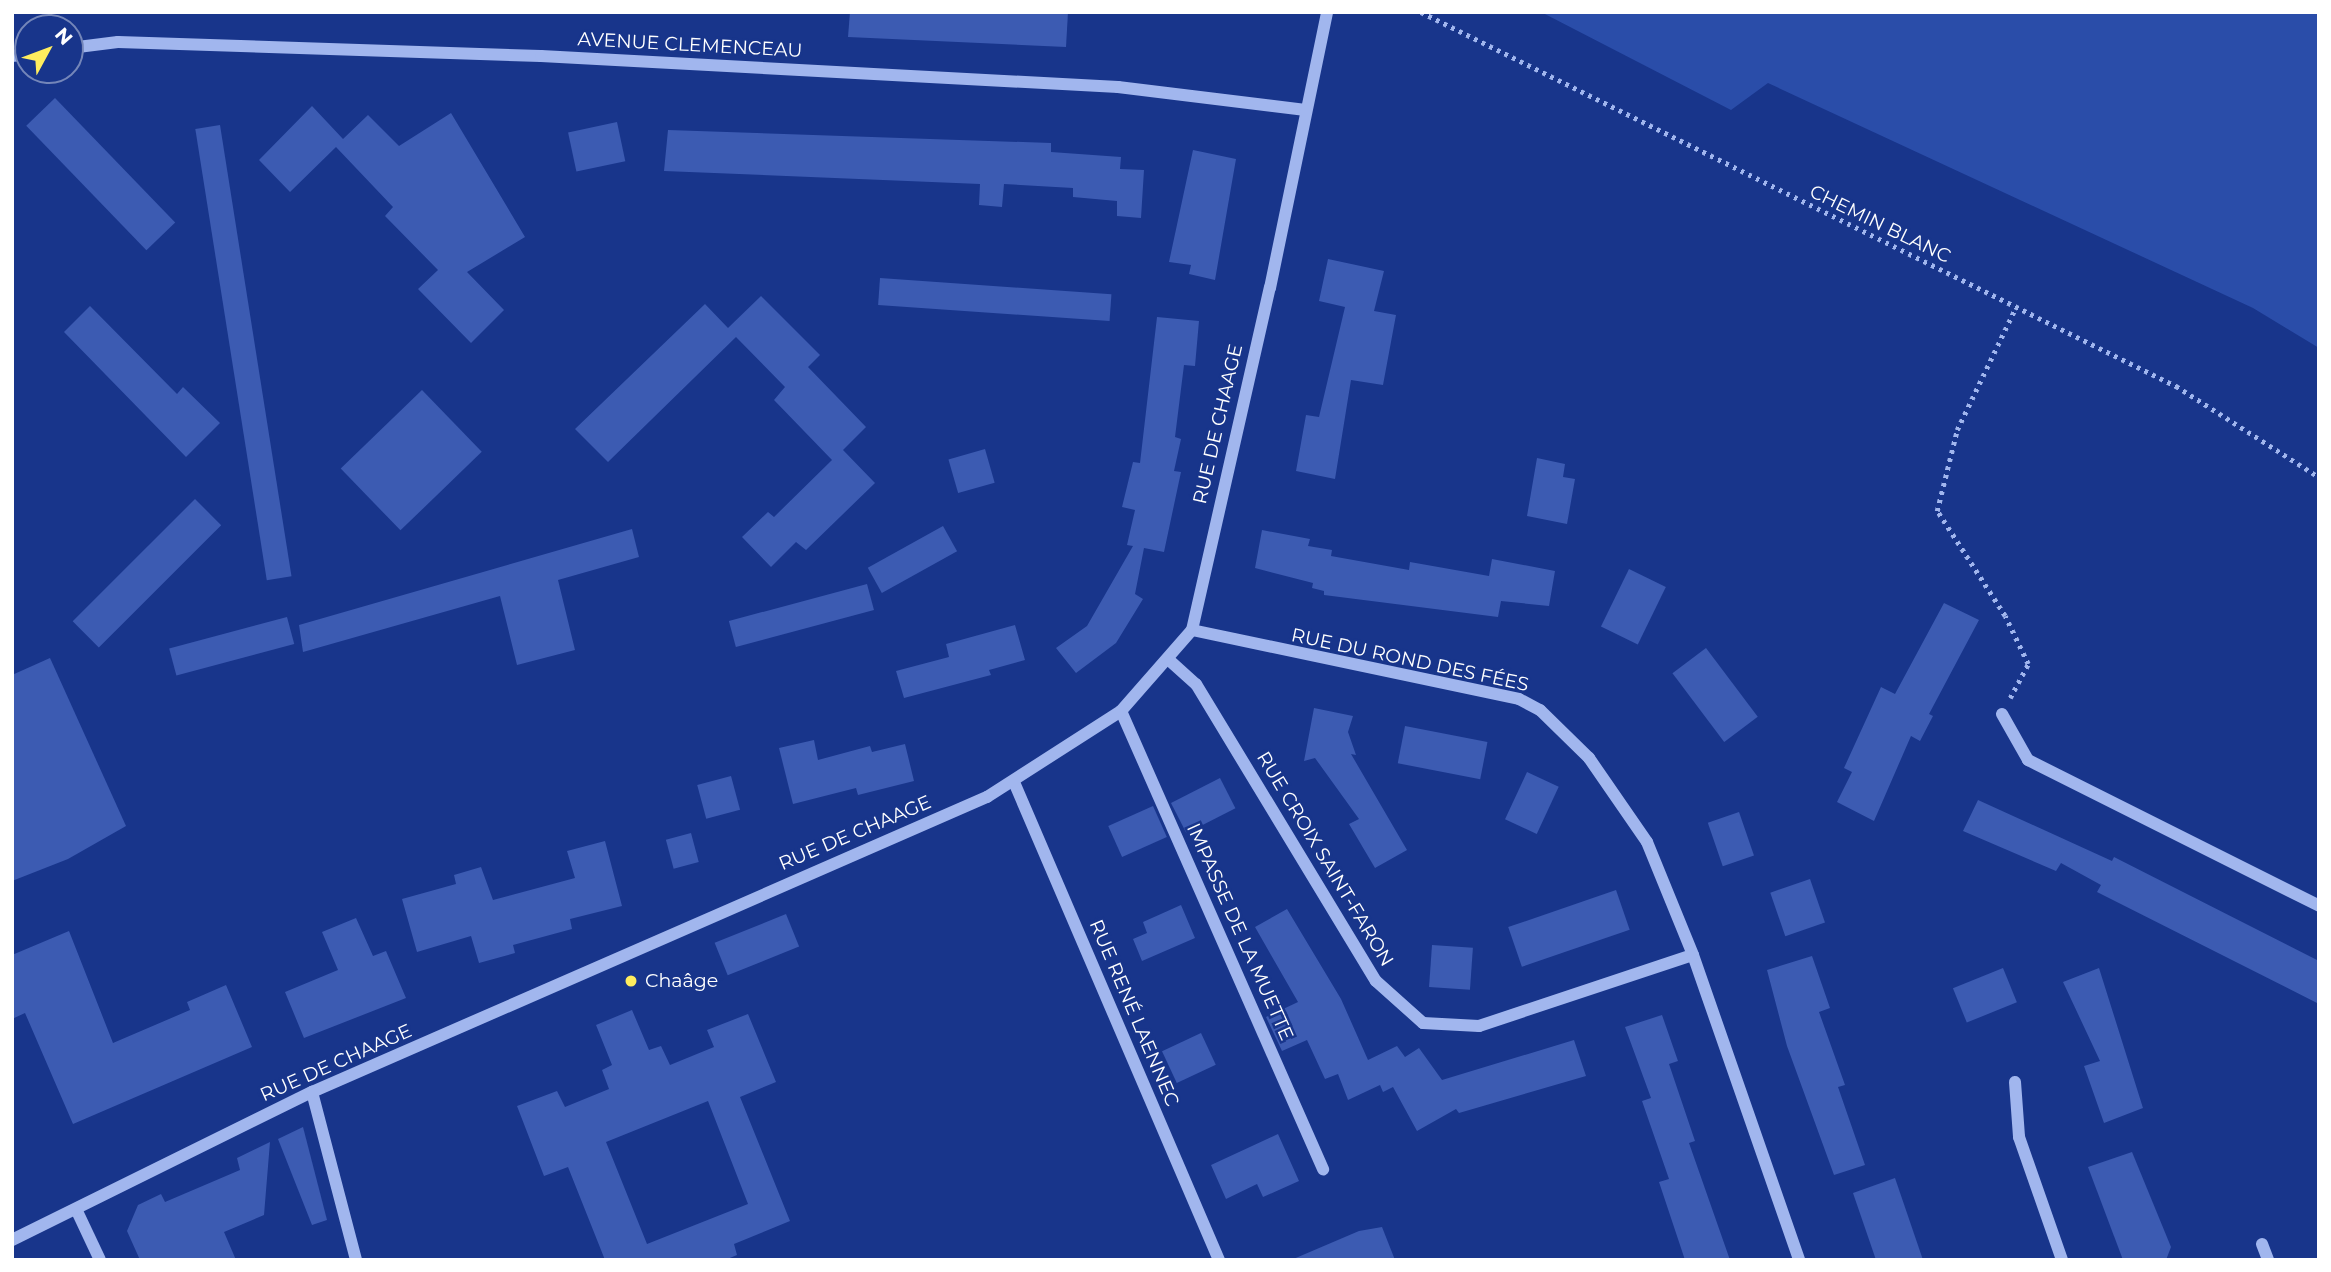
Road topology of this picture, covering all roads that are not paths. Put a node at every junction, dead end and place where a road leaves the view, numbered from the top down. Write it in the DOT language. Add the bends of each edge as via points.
graph roads {
  1 [pos="1326,12"];
  2 [pos="84,46"];
  3 [pos="1306,110"];
  4 [pos="1192,630"];
  5 [pos="1169,660"];
  6 [pos="1121,711"];
  7 [pos="2002,714"];
  8 [pos="1014,782"];
  9 [pos="2319,906"];
  10 [pos="1693,955"];
  11 [pos="2015,1082"];
  12 [pos="312,1092"];
  13 [pos="1323,1169"];
  14 [pos="76,1209"];
  15 [pos="12,1240"];
  16 [pos="2262,1244"];
  17 [pos="100,1260"];
  18 [pos="356,1260"];
  19 [pos="1219,1260"];
  20 [pos="1799,1260"];
  21 [pos="2062,1260"];
  22 [pos="2268,1260"];
  1 -- 3 [label="street, RUE DE CHAAGE"];
  2 -- 3 [label="street, AVENUE CLEMENCEAU" via="118,42 541,56 1118,87"];
  3 -- 4 [label="street, RUE DE CHAAGE"];
  4 -- 5 [label="street, RUE DE CHAAGE"];
  4 -- 10 [label="street, RUE DU ROND DES FÉES" via="1519,699 1540,710 1589,758 1647,842"];
  5 -- 6 [label="street, RUE DE CHAAGE"];
  5 -- 10 [label="street, RUE CROIX SAINT-FARON" via="1196,684 1376,981 1423,1023 1479,1026"];
  6 -- 8 [label="street, RUE DE CHAAGE"];
  6 -- 13 [label="street, IMPASSE DE LA MUETTE"];
  7 -- 9 [label="street" via="2028,760"];
  8 -- 12 [label="street, RUE DE CHAAGE" via="542,995"];
  8 -- 19 [label="street, RUE RENÉ LAENNEC"];
  10 -- 20 [label="street"];
  11 -- 21 [label="street" via="2019,1137"];
  12 -- 14 [label="street, RUE DE CHAAGE"];
  12 -- 18 [label="street"];
  14 -- 15 [label="street, RUE DE CHAAGE"];
  14 -- 17 [label="street"];
  16 -- 22 [label="street"];
}
